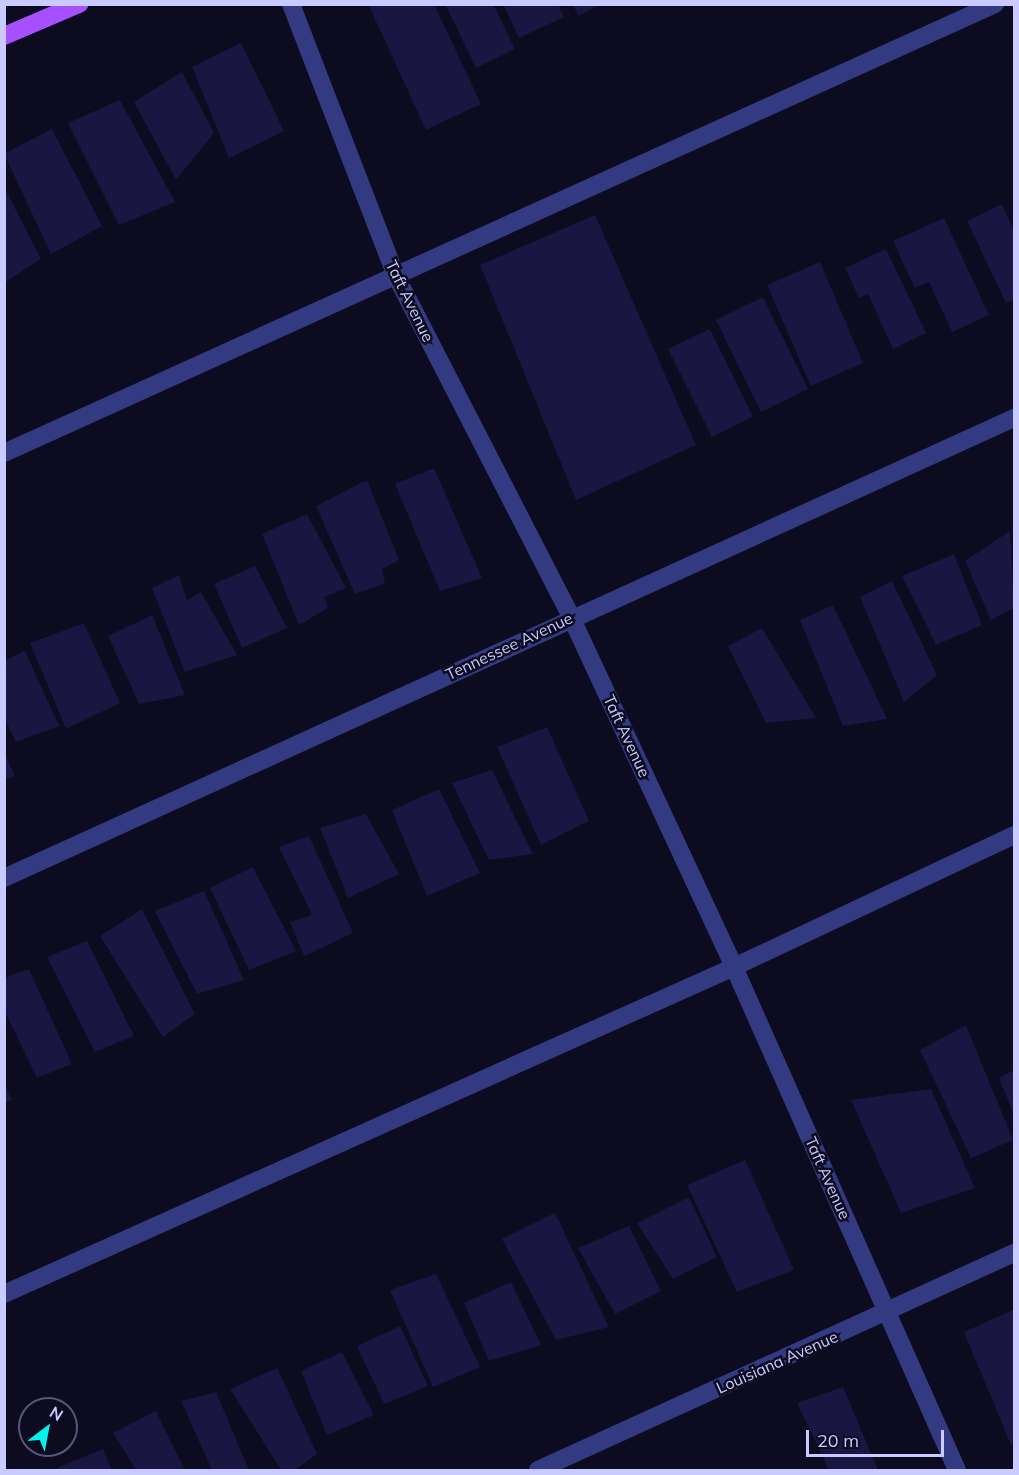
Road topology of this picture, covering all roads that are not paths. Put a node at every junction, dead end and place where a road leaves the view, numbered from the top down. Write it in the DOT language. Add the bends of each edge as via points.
graph roads {
  1 [pos="79,4"];
  2 [pos="291,4"];
  3 [pos="995,4"];
  4 [pos="4,36"];
  5 [pos="395,274"];
  6 [pos="1014,418"];
  7 [pos="4,453"];
  8 [pos="572,617"];
  9 [pos="1014,835"];
  10 [pos="4,878"];
  11 [pos="734,967"];
  12 [pos="1014,1253"];
  13 [pos="4,1294"];
  14 [pos="888,1312"];
  15 [pos="538,1470"];
  16 [pos="957,1470"];
  1 -- 4 [label="main road"];
  2 -- 5 [label="street, Taft Avenue"];
  3 -- 5 [label="street"];
  5 -- 7 [label="street"];
  5 -- 8 [label="street, Taft Avenue"];
  6 -- 8 [label="street, Tennessee Avenue"];
  8 -- 10 [label="street, Tennessee Avenue"];
  8 -- 11 [label="street, Taft Avenue"];
  9 -- 11 [label="street"];
  11 -- 13 [label="street"];
  11 -- 14 [label="street, Taft Avenue"];
  12 -- 14 [label="street, Louisiana Avenue"];
  14 -- 15 [label="street, Louisiana Avenue"];
  14 -- 16 [label="street, Taft Avenue"];
}
